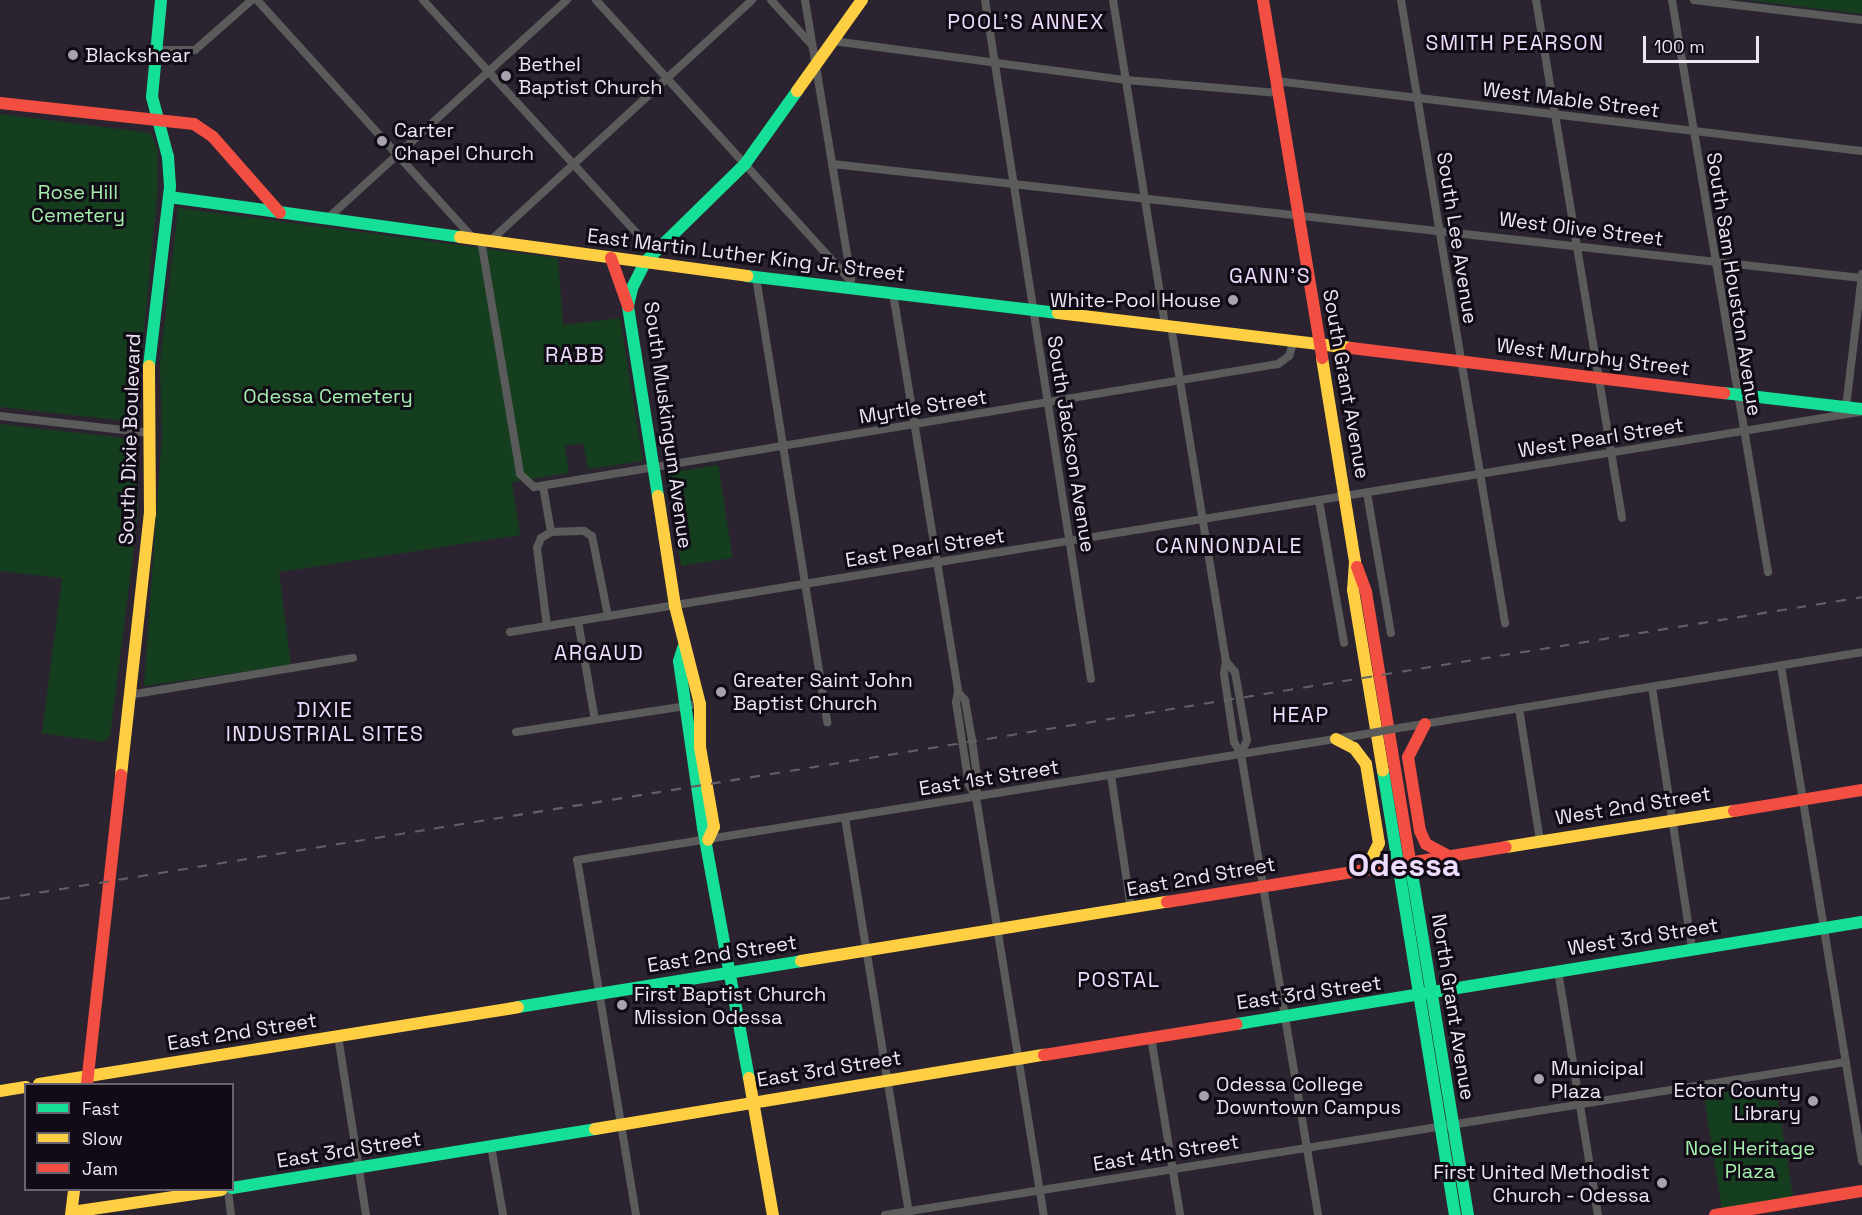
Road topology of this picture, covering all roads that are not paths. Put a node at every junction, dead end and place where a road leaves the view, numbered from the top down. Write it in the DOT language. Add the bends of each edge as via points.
graph roads {
  1 [pos="161,0"];
  2 [pos="252,0"];
  3 [pos="257,0"];
  4 [pos="423,0"];
  5 [pos="567,0"];
  6 [pos="596,0"];
  7 [pos="752,0"];
  8 [pos="771,0"];
  9 [pos="804,0"];
  10 [pos="862,0"];
  11 [pos="985,0"];
  12 [pos="1113,0"];
  13 [pos="1263,0"];
  14 [pos="1401,0"];
  15 [pos="1536,0"];
  16 [pos="1672,0"];
  17 [pos="1694,0"];
  18 [pos="1862,20"];
  19 [pos="833,41"];
  20 [pos="812,45"];
  21 [pos="155,50"];
  22 [pos="995,64"];
  23 [pos="815,66"];
  24 [pos="489,72"];
  25 [pos="666,77"];
  26 [pos="1126,80"];
  27 [pos="1277,87"];
  28 [pos="1417,98"];
  29 [pos="0,103"];
  30 [pos="1555,115"];
  31 [pos="161,122"];
  32 [pos="1693,131"];
  33 [pos="1862,151"];
  34 [pos="398,155"];
  35 [pos="572,162"];
  36 [pos="745,164"];
  37 [pos="832,164"];
  38 [pos="1016,187"];
  39 [pos="169,197"];
  40 [pos="1146,201"];
  41 [pos="280,213"];
  42 [pos="1297,214"];
  43 [pos="327,219"];
  44 [pos="1438,229"];
  45 [pos="482,240"];
  46 [pos="1577,245"];
  47 [pos="655,253"];
  48 [pos="611,258"];
  49 [pos="1714,261"];
  50 [pos="645,262"];
  51 [pos="756,277"];
  52 [pos="1862,277"];
  53 [pos="851,285"];
  54 [pos="893,293"];
  55 [pos="628,306"];
  56 [pos="1033,310"];
  57 [pos="1168,326"];
  58 [pos="1294,341"];
  59 [pos="1319,344"];
  60 [pos="1460,361"];
  61 [pos="1598,378"];
  62 [pos="1180,382"];
  63 [pos="1735,394"];
  64 [pos="1048,403"];
  65 [pos="1846,407"];
  66 [pos="1862,410"];
  67 [pos="0,416"];
  68 [pos="915,425"];
  69 [pos="1742,432"];
  70 [pos="150,433"];
  71 [pos="783,446"];
  72 [pos="1611,453"];
  73 [pos="652,467"];
  74 [pos="1479,475"];
  75 [pos="543,486"];
  76 [pos="1367,493"];
  77 [pos="1345,496"];
  78 [pos="1319,501"];
  79 [pos="1622,519"];
  80 [pos="1203,520"];
  81 [pos="551,532"];
  82 [pos="1069,541"];
  83 [pos="937,563"];
  84 [pos="1767,572"];
  85 [pos="805,584"];
  86 [pos="675,606"];
  87 [pos="608,616"];
  88 [pos="578,621"];
  89 [pos="1505,623"];
  90 [pos="547,626"];
  91 [pos="510,632"];
  92 [pos="1391,633"];
  93 [pos="1344,643"];
  94 [pos="1862,652"];
  95 [pos="353,658"];
  96 [pos="1781,666"];
  97 [pos="1091,679"];
  98 [pos="1652,687"];
  99 [pos="129,695"];
  100 [pos="693,705"];
  101 [pos="1519,708"];
  102 [pos="595,720"];
  103 [pos="827,722"];
  104 [pos="1425,724"];
  105 [pos="516,732"];
  106 [pos="1383,734"];
  107 [pos="1336,739"];
  108 [pos="1241,754"];
  109 [pos="1111,775"];
  110 [pos="1862,790"];
  111 [pos="976,797"];
  112 [pos="1803,800"];
  113 [pos="845,818"];
  114 [pos="1671,820"];
  115 [pos="708,840"];
  116 [pos="1540,840"];
  117 [pos="1447,855"];
  118 [pos="1404,863"];
  119 [pos="1367,868"];
  120 [pos="1263,886"];
  121 [pos="1131,909"];
  122 [pos="1862,921"];
  123 [pos="1824,928"];
  124 [pos="997,930"];
  125 [pos="1692,949"];
  126 [pos="865,951"];
  127 [pos="1558,971"];
  128 [pos="730,972"];
  129 [pos="602,994"];
  130 [pos="1425,995"];
  131 [pos="1284,1015"];
  132 [pos="338,1036"];
  133 [pos="1151,1037"];
  134 [pos="1018,1058"];
  135 [pos="1846,1062"];
  136 [pos="88,1080"];
  137 [pos="887,1080"];
  138 [pos="51,1083"];
  139 [pos="24,1087"];
  140 [pos="0,1091"];
  141 [pos="754,1101"];
  142 [pos="1580,1105"];
  143 [pos="622,1123"];
  144 [pos="1447,1126"];
  145 [pos="491,1146"];
  146 [pos="1306,1148"];
  147 [pos="1862,1161"];
  148 [pos="359,1169"];
  149 [pos="1172,1169"];
  150 [pos="234,1188"];
  151 [pos="1040,1190"];
  152 [pos="74,1191"];
  153 [pos="215,1191"];
  154 [pos="228,1191"];
  155 [pos="1862,1191"];
  156 [pos="909,1213"];
  157 [pos="71,1214"];
  158 [pos="1732,1214"];
  159 [pos="231,1215"];
  160 [pos="366,1215"];
  161 [pos="502,1215"];
  162 [pos="636,1215"];
  163 [pos="772,1215"];
  164 [pos="885,1215"];
  165 [pos="1044,1215"];
  166 [pos="1179,1215"];
  167 [pos="1318,1215"];
  168 [pos="1455,1215"];
  169 [pos="1468,1215"];
  170 [pos="1598,1215"];
  171 [pos="1715,1215"];
  1 -- 21 [label="street, South Dixie Boulevard"];
  2 -- 21 [label="street" via="195,50"];
  3 -- 34 [label="street"];
  4 -- 24 [label="street"];
  5 -- 24 [label="street"];
  6 -- 25 [label="street"];
  7 -- 25 [label="street"];
  8 -- 20 [label="street"];
  9 -- 20 [label="street"];
  10 -- 19 [label="street, South Muskingum Avenue"];
  11 -- 22 [label="street, South Jackson Avenue"];
  12 -- 26 [label="street"];
  13 -- 27 [label="street, South Grant Avenue"];
  14 -- 28 [label="street, South Lee Avenue"];
  15 -- 30 [label="street"];
  16 -- 32 [label="street, South Sam Houston Avenue"];
  17 -- 18 [label="street"];
  19 -- 22 [label="street, West Mable Street"];
  19 -- 23 [label="street, South Muskingum Avenue"];
  20 -- 23 [label="street"];
  21 -- 31 [label="street, South Dixie Boulevard" via="152,97"];
  22 -- 26 [label="street, West Mable Street"];
  22 -- 38 [label="street, South Jackson Avenue"];
  23 -- 36 [label="street, South Muskingum Avenue"];
  23 -- 37 [label="street"];
  24 -- 34 [label="street"];
  24 -- 35 [label="street"];
  25 -- 35 [label="street"];
  25 -- 36 [label="street"];
  26 -- 27 [label="street, West Mable Street"];
  26 -- 40 [label="street"];
  27 -- 28 [label="street, West Mable Street"];
  27 -- 42 [label="street, South Grant Avenue"];
  28 -- 30 [label="street, West Mable Street"];
  28 -- 44 [label="street, South Lee Avenue"];
  29 -- 31 [label="street"];
  30 -- 32 [label="street, West Mable Street"];
  30 -- 46 [label="street"];
  31 -- 39 [label="street, South Dixie Boulevard" via="168,157"];
  31 -- 41 [label="street" via="186,122 206,131"];
  32 -- 33 [label="street, West Mable Street"];
  32 -- 49 [label="street, South Sam Houston Avenue"];
  34 -- 43 [label="street"];
  34 -- 45 [label="street"];
  35 -- 45 [label="street"];
  35 -- 47 [label="street"];
  36 -- 47 [label="street, South Muskingum Avenue"];
  36 -- 53 [label="street"];
  37 -- 38 [label="street, West Olive Street"];
  37 -- 53 [label="street"];
  38 -- 40 [label="street, West Olive Street"];
  38 -- 56 [label="street, South Jackson Avenue"];
  39 -- 41 [label="street, East Martin Luther King Jr. Street"];
  39 -- 70 [label="street, South Dixie Boulevard" via="149,352"];
  40 -- 42 [label="street, West Olive Street"];
  40 -- 57 [label="street"];
  41 -- 43 [label="street, East Martin Luther King Jr. Street"];
  42 -- 44 [label="street, West Olive Street"];
  42 -- 59 [label="street, South Grant Avenue"];
  43 -- 45 [label="street, East Martin Luther King Jr. Street"];
  44 -- 46 [label="street, West Olive Street"];
  44 -- 60 [label="street, South Lee Avenue"];
  45 -- 48 [label="street, East Martin Luther King Jr. Street"];
  45 -- 75 [label="street" via="520,474 528,485"];
  46 -- 49 [label="street, West Olive Street"];
  46 -- 61 [label="street"];
  47 -- 50 [label="street, South Muskingum Avenue"];
  48 -- 50 [label="street, East Martin Luther King Jr. Street"];
  48 -- 55 [label="street"];
  49 -- 52 [label="street, West Olive Street"];
  49 -- 63 [label="street, South Sam Houston Avenue"];
  50 -- 51 [label="street, East Martin Luther King Jr. Street"];
  50 -- 55 [label="street, South Muskingum Avenue"];
  51 -- 53 [label="street, East Martin Luther King Jr. Street"];
  51 -- 71 [label="street"];
  52 -- 65 [label="street"];
  53 -- 54 [label="street, East Martin Luther King Jr. Street"];
  54 -- 56 [label="street, East Martin Luther King Jr. Street"];
  54 -- 68 [label="street"];
  55 -- 73 [label="street, South Muskingum Avenue"];
  56 -- 57 [label="street, East Martin Luther King Jr. Street"];
  56 -- 64 [label="street, South Jackson Avenue"];
  57 -- 58 [label="street, East Martin Luther King Jr. Street"];
  57 -- 62 [label="street"];
  58 -- 59 [label="street, East Martin Luther King Jr. Street"];
  58 -- 62 [label="street, Myrtle Street" via="1289,356 1278,364"];
  59 -- 60 [label="street, West Murphy Street"];
  59 -- 77 [label="street, South Grant Avenue"];
  60 -- 61 [label="street, West Murphy Street"];
  60 -- 74 [label="street, South Lee Avenue"];
  61 -- 63 [label="street, West Murphy Street"];
  61 -- 72 [label="street"];
  62 -- 64 [label="street, Myrtle Street"];
  62 -- 80 [label="street"];
  63 -- 65 [label="street, West Murphy Street"];
  63 -- 69 [label="street, South Sam Houston Avenue"];
  64 -- 68 [label="street, Myrtle Street"];
  64 -- 82 [label="street, South Jackson Avenue"];
  65 -- 66 [label="street, West Murphy Street"];
  66 -- 69 [label="street, West Pearl Street"];
  67 -- 70 [label="street"];
  68 -- 71 [label="street, Myrtle Street"];
  68 -- 83 [label="street"];
  69 -- 72 [label="street, West Pearl Street"];
  69 -- 84 [label="street, South Sam Houston Avenue"];
  70 -- 99 [label="street, South Dixie Boulevard" via="150,514"];
  71 -- 73 [label="street, Myrtle Street"];
  71 -- 85 [label="street"];
  72 -- 74 [label="street, West Pearl Street"];
  72 -- 79 [label="street"];
  73 -- 75 [label="street, Myrtle Street"];
  73 -- 86 [label="street, South Muskingum Avenue"];
  74 -- 76 [label="street, West Pearl Street"];
  74 -- 89 [label="street, South Lee Avenue"];
  75 -- 81 [label="street"];
  76 -- 77 [label="street, West Pearl Street"];
  76 -- 92 [label="street"];
  77 -- 78 [label="street, East Pearl Street"];
  77 -- 106 [label="street, South Grant Avenue" via="1355,562 1366,592"];
  78 -- 80 [label="street, East Pearl Street"];
  78 -- 93 [label="street"];
  80 -- 82 [label="street, East Pearl Street"];
  80 -- 108 [label="street" via="1226,661 1235,672 1247,740"];
  81 -- 87 [label="street" via="584,531 592,536"];
  81 -- 90 [label="street" via="541,538 537,548"];
  82 -- 83 [label="street, East Pearl Street"];
  82 -- 97 [label="street, South Jackson Avenue"];
  83 -- 85 [label="street, East Pearl Street"];
  83 -- 111 [label="street" via="958,692 965,700 972,740"];
  85 -- 86 [label="street, East Pearl Street"];
  85 -- 103 [label="street"];
  86 -- 87 [label="street, East Pearl Street"];
  86 -- 100 [label="street, South Muskingum Avenue" via="683,648 691,662"];
  87 -- 88 [label="street, East Pearl Street"];
  88 -- 90 [label="street, East Pearl Street"];
  88 -- 102 [label="street"];
  90 -- 91 [label="street, East Pearl Street"];
  94 -- 96 [label="street, East 1st Street"];
  95 -- 99 [label="street"];
  96 -- 98 [label="street, East 1st Street"];
  96 -- 112 [label="street"];
  98 -- 101 [label="street, East 1st Street"];
  98 -- 114 [label="street"];
  99 -- 136 [label="street, South Dixie Boulevard"];
  100 -- 102 [label="street"];
  100 -- 115 [label="street, South Muskingum Avenue"];
  101 -- 104 [label="street, East 1st Street"];
  101 -- 116 [label="street"];
  102 -- 105 [label="street"];
  104 -- 107 [label="street, East 1st Street, bridge"];
  104 -- 117 [label="street" via="1408,754 1420,831 1426,844"];
  106 -- 118 [label="street, North Grant Avenue"];
  107 -- 108 [label="street, East 1st Street"];
  107 -- 119 [label="street" via="1359,752 1366,764 1379,839"];
  108 -- 109 [label="street, East 1st Street"];
  108 -- 120 [label="street"];
  109 -- 111 [label="street, East 1st Street"];
  109 -- 121 [label="street"];
  110 -- 112 [label="street, West 2nd Street"];
  111 -- 113 [label="street, East 1st Street"];
  111 -- 124 [label="street"];
  112 -- 114 [label="street, West 2nd Street"];
  112 -- 123 [label="street"];
  113 -- 115 [label="street, East 1st Street"];
  113 -- 126 [label="street"];
  114 -- 116 [label="street, West 2nd Street"];
  114 -- 125 [label="street"];
  115 -- 128 [label="street, South Muskingum Avenue"];
  115 -- 129 [label="street, East 1st Street" via="577,860"];
  116 -- 117 [label="street, West 2nd Street"];
  117 -- 118 [label="street, West 2nd Street"];
  118 -- 119 [label="street, East 2nd Street"];
  118 -- 130 [label="street, North Grant Avenue"];
  119 -- 120 [label="street, East 2nd Street"];
  120 -- 121 [label="street, East 2nd Street"];
  120 -- 131 [label="street"];
  121 -- 124 [label="street, East 2nd Street"];
  122 -- 123 [label="street, West 3rd Street"];
  123 -- 125 [label="street, West 3rd Street"];
  123 -- 135 [label="street"];
  124 -- 126 [label="street, East 2nd Street"];
  124 -- 134 [label="street"];
  125 -- 127 [label="street, West 3rd Street"];
  126 -- 128 [label="street, East 2nd Street"];
  126 -- 137 [label="street"];
  127 -- 130 [label="street, West 3rd Street"];
  127 -- 142 [label="street"];
  128 -- 129 [label="street, East 2nd Street"];
  128 -- 141 [label="street, South Muskingum Avenue"];
  129 -- 132 [label="street, East 2nd Street"];
  129 -- 143 [label="street"];
  130 -- 131 [label="street, East 3rd Street"];
  130 -- 144 [label="street, North Grant Avenue"];
  131 -- 133 [label="street, East 3rd Street"];
  131 -- 146 [label="street"];
  132 -- 136 [label="street, East 2nd Street"];
  132 -- 148 [label="street"];
  133 -- 134 [label="street, East 3rd Street"];
  133 -- 149 [label="street"];
  134 -- 137 [label="street, East 3rd Street"];
  134 -- 151 [label="street"];
  135 -- 142 [label="street, East 4th Street"];
  135 -- 147 [label="street"];
  136 -- 138 [label="street, East 2nd Street"];
  137 -- 141 [label="street, East 3rd Street"];
  137 -- 156 [label="street"];
  139 -- 140 [label="street"];
  141 -- 143 [label="street, East 3rd Street"];
  141 -- 163 [label="street, South Muskingum Avenue"];
  142 -- 144 [label="street, East 4th Street"];
  142 -- 170 [label="street"];
  143 -- 145 [label="street, East 3rd Street"];
  143 -- 162 [label="street"];
  144 -- 146 [label="street, East 4th Street"];
  144 -- 168 [label="street, North Grant Avenue"];
  144 -- 169 [label="street, North Grant Avenue"];
  145 -- 148 [label="street, East 3rd Street"];
  145 -- 161 [label="street"];
  146 -- 149 [label="street, East 4th Street"];
  146 -- 167 [label="street"];
  148 -- 150 [label="street, East 3rd Street"];
  148 -- 160 [label="street"];
  149 -- 151 [label="street, East 4th Street"];
  149 -- 166 [label="street"];
  151 -- 156 [label="street, East 4th Street"];
  151 -- 165 [label="street"];
  152 -- 157 [label="street"];
  153 -- 157 [label="street"];
  154 -- 159 [label="street"];
  155 -- 158 [label="street"];
  156 -- 164 [label="street, East 4th Street"];
  158 -- 171 [label="street"];
}
